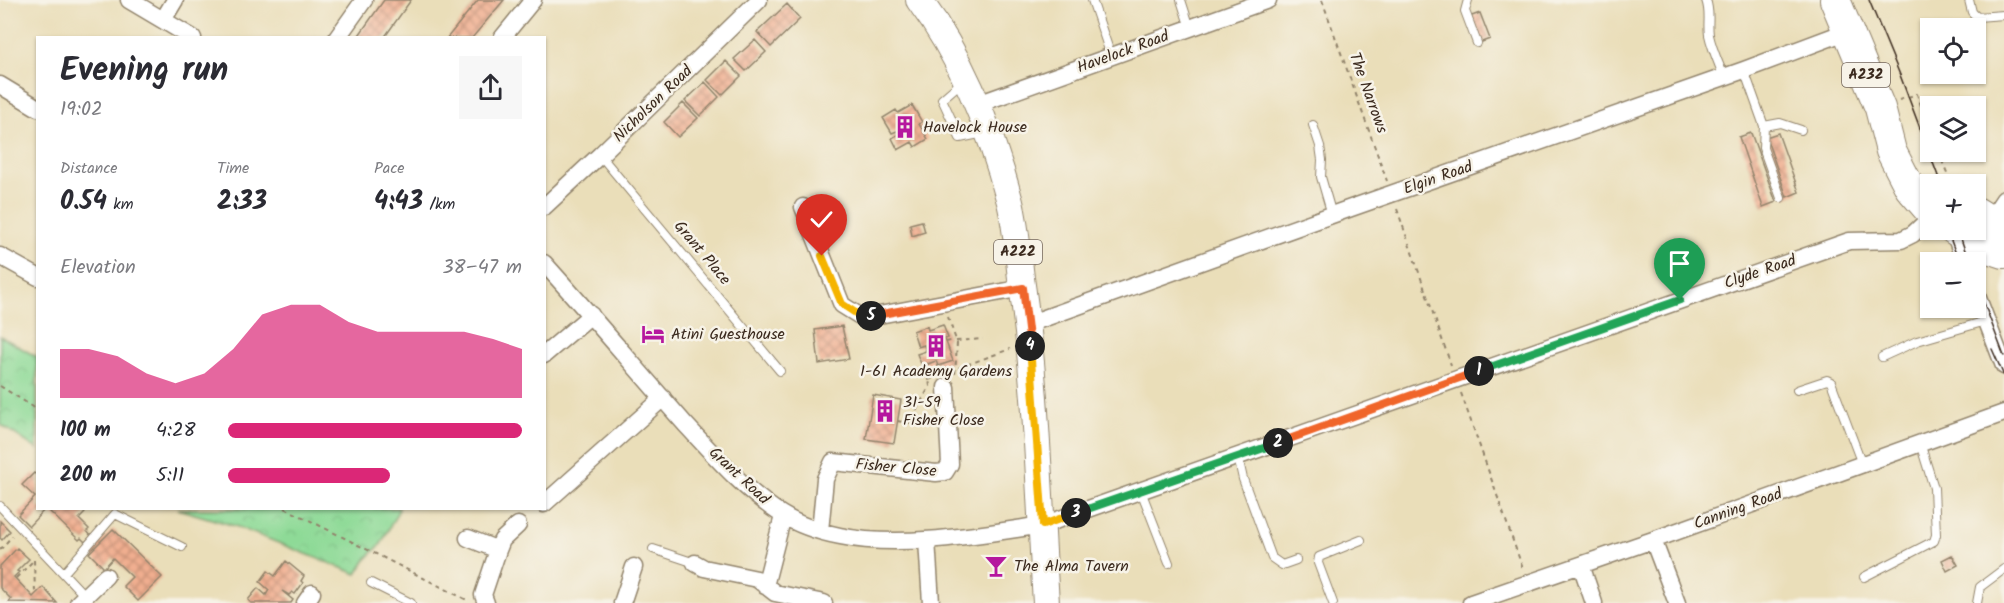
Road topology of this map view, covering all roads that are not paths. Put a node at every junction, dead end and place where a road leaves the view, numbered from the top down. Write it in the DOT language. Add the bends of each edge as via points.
graph roads {
  1 [pos="129,0"];
  2 [pos="175,0"];
  3 [pos="364,0"];
  4 [pos="533,0"];
  5 [pos="759,0"];
  6 [pos="919,0"];
  7 [pos="1092,0"];
  8 [pos="1181,0"];
  9 [pos="1268,0"];
  10 [pos="1468,0"];
  11 [pos="1706,0"];
  12 [pos="1835,0"];
  13 [pos="1969,0"];
  14 [pos="2004,15"];
  15 [pos="163,20"];
  16 [pos="1190,28"];
  17 [pos="1848,31"];
  18 [pos="190,36"];
  19 [pos="338,36"];
  20 [pos="504,36"];
  21 [pos="1477,43"];
  22 [pos="1111,56"];
  23 [pos="1744,70"];
  24 [pos="1724,77"];
  25 [pos="966,79"];
  26 [pos="0,85"];
  27 [pos="978,104"];
  28 [pos="36,107"];
  29 [pos="1884,120"];
  30 [pos="1313,125"];
  31 [pos="1764,126"];
  32 [pos="1801,130"];
  33 [pos="988,132"];
  34 [pos="600,155"];
  35 [pos="1921,174"];
  36 [pos="1780,198"];
  37 [pos="1920,201"];
  38 [pos="546,205"];
  39 [pos="803,207"];
  40 [pos="1332,215"];
  41 [pos="1920,227"];
  42 [pos="0,256"];
  43 [pos="546,265"];
  44 [pos="36,277"];
  45 [pos="1023,288"];
  46 [pos="591,315"];
  47 [pos="1985,318"];
  48 [pos="1986,321"];
  49 [pos="1029,333"];
  50 [pos="546,353"];
  51 [pos="1882,357"];
  52 [pos="2004,366"];
  53 [pos="780,370"];
  54 [pos="944,379"];
  55 [pos="1797,390"];
  56 [pos="663,398"];
  57 [pos="2004,413"];
  58 [pos="1920,443"];
  59 [pos="1238,457"];
  60 [pos="1862,464"];
  61 [pos="1141,490"];
  62 [pos="546,502"];
  63 [pos="0,506"];
  64 [pos="783,516"];
  65 [pos="518,525"];
  66 [pos="1043,525"];
  67 [pos="820,531"];
  68 [pos="468,538"];
  69 [pos="927,540"];
  70 [pos="1361,540"];
  71 [pos="1653,540"];
  72 [pos="182,547"];
  73 [pos="653,549"];
  74 [pos="498,550"];
  75 [pos="1296,560"];
  76 [pos="1169,562"];
  77 [pos="694,563"];
  78 [pos="1581,565"];
  79 [pos="634,567"];
  80 [pos="2004,569"];
  81 [pos="64,573"];
  82 [pos="106,576"];
  83 [pos="1864,577"];
  84 [pos="370,583"];
  85 [pos="765,586"];
  86 [pos="82,599"];
  87 [pos="485,602"];
  88 [pos="411,603"];
  89 [pos="622,603"];
  90 [pos="824,603"];
  91 [pos="931,603"];
  92 [pos="1046,603"];
  93 [pos="1333,603"];
  94 [pos="1470,603"];
  95 [pos="1594,603"];
  96 [pos="1677,603"];
  97 [pos="1977,603"];
  1 -- 15 [label="street"];
  2 -- 15 [label="street"];
  3 -- 19 [label="street"];
  4 -- 20 [label="street"];
  5 -- 34 [label="street, Nicholson Road"];
  6 -- 25 [label="main road, A222"];
  7 -- 22 [label="lane"];
  8 -- 16 [label="lane"];
  9 -- 16 [label="street, Havelock Road"];
  10 -- 21 [label="lane" via="1465,11"];
  11 -- 24 [label="lane" via="1710,38"];
  12 -- 17 [label="highway, A232"];
  13 -- 14 [label="lane" via="1977,17"];
  15 -- 18 [label="street"];
  16 -- 22 [label="street, Havelock Road"];
  17 -- 23 [label="street, Elgin Road"];
  17 -- 29 [label="highway, A232"];
  22 -- 27 [label="street, Havelock Road"];
  23 -- 24 [label="street, Elgin Road"];
  23 -- 31 [label="lane"];
  24 -- 40 [label="street, Elgin Road"];
  25 -- 27 [label="main road, A222"];
  25 -- 33 [label="lane" via="942,99 960,138"];
  26 -- 28 [label="street"];
  27 -- 33 [label="main road, A222"];
  29 -- 35 [label="highway, A232"];
  29 -- 37 [label="highway, A232" via="1891,151"];
  30 -- 40 [label="lane"];
  31 -- 32 [label="lane" via="1780,123"];
  31 -- 36 [label="lane" via="1763,148"];
  33 -- 45 [label="main road, A222" via="1010,203"];
  34 -- 38 [label="street, Nicholson Road"];
  34 -- 53 [label="lane, Grant Place"];
  39 -- 45 [label="street" via="842,304 863,318"];
  40 -- 49 [label="street, Elgin Road"];
  41 -- 59 [label="street, Clyde Road" via="1901,240 1849,241"];
  42 -- 44 [label="street"];
  43 -- 46 [label="street, Grant Road"];
  45 -- 49 [label="main road, A222"];
  46 -- 50 [label="street"];
  46 -- 56 [label="street, Grant Road"];
  47 -- 48 [label="street"];
  48 -- 51 [label="lane" via="1917,341"];
  48 -- 52 [label="street"];
  49 -- 66 [label="main road, A222"];
  54 -- 67 [label="street, Fisher Close" via="950,464 945,472 833,462 825,479"];
  55 -- 60 [label="lane" via="1831,382"];
  56 -- 62 [label="street"];
  56 -- 64 [label="street, Grant Road" via="722,464"];
  57 -- 58 [label="street, Canning Road"];
  58 -- 60 [label="street, Canning Road"];
  58 -- 83 [label="lane" via="1934,488 1934,541"];
  59 -- 61 [label="street, Clyde Road"];
  59 -- 75 [label="lane" via="1272,558 1282,565"];
  60 -- 71 [label="street, Canning Road"];
  61 -- 66 [label="street, Clyde Road"];
  61 -- 76 [label="lane"];
  63 -- 81 [label="lane"];
  64 -- 67 [label="street, Grant Road"];
  64 -- 85 [label="street"];
  65 -- 74 [label="street" via="502,540"];
  66 -- 69 [label="street, Grant Road"];
  66 -- 92 [label="main road, A222"];
  67 -- 69 [label="street, Grant Road" via="853,538"];
  68 -- 74 [label="street"];
  69 -- 91 [label="street"];
  70 -- 93 [label="lane" via="1319,556"];
  71 -- 78 [label="street, Canning Road"];
  71 -- 96 [label="street"];
  72 -- 81 [label="lane" via="115,514"];
  73 -- 77 [label="lane"];
  74 -- 87 [label="street" via="483,595"];
  77 -- 85 [label="street" via="757,579"];
  78 -- 94 [label="street, Canning Road"];
  78 -- 95 [label="street"];
  79 -- 89 [label="street"];
  80 -- 97 [label="lane" via="1980,587"];
  81 -- 86 [label="lane"];
  82 -- 86 [label="street"];
  84 -- 88 [label="lane"];
  85 -- 90 [label="street" via="775,593"];
}
